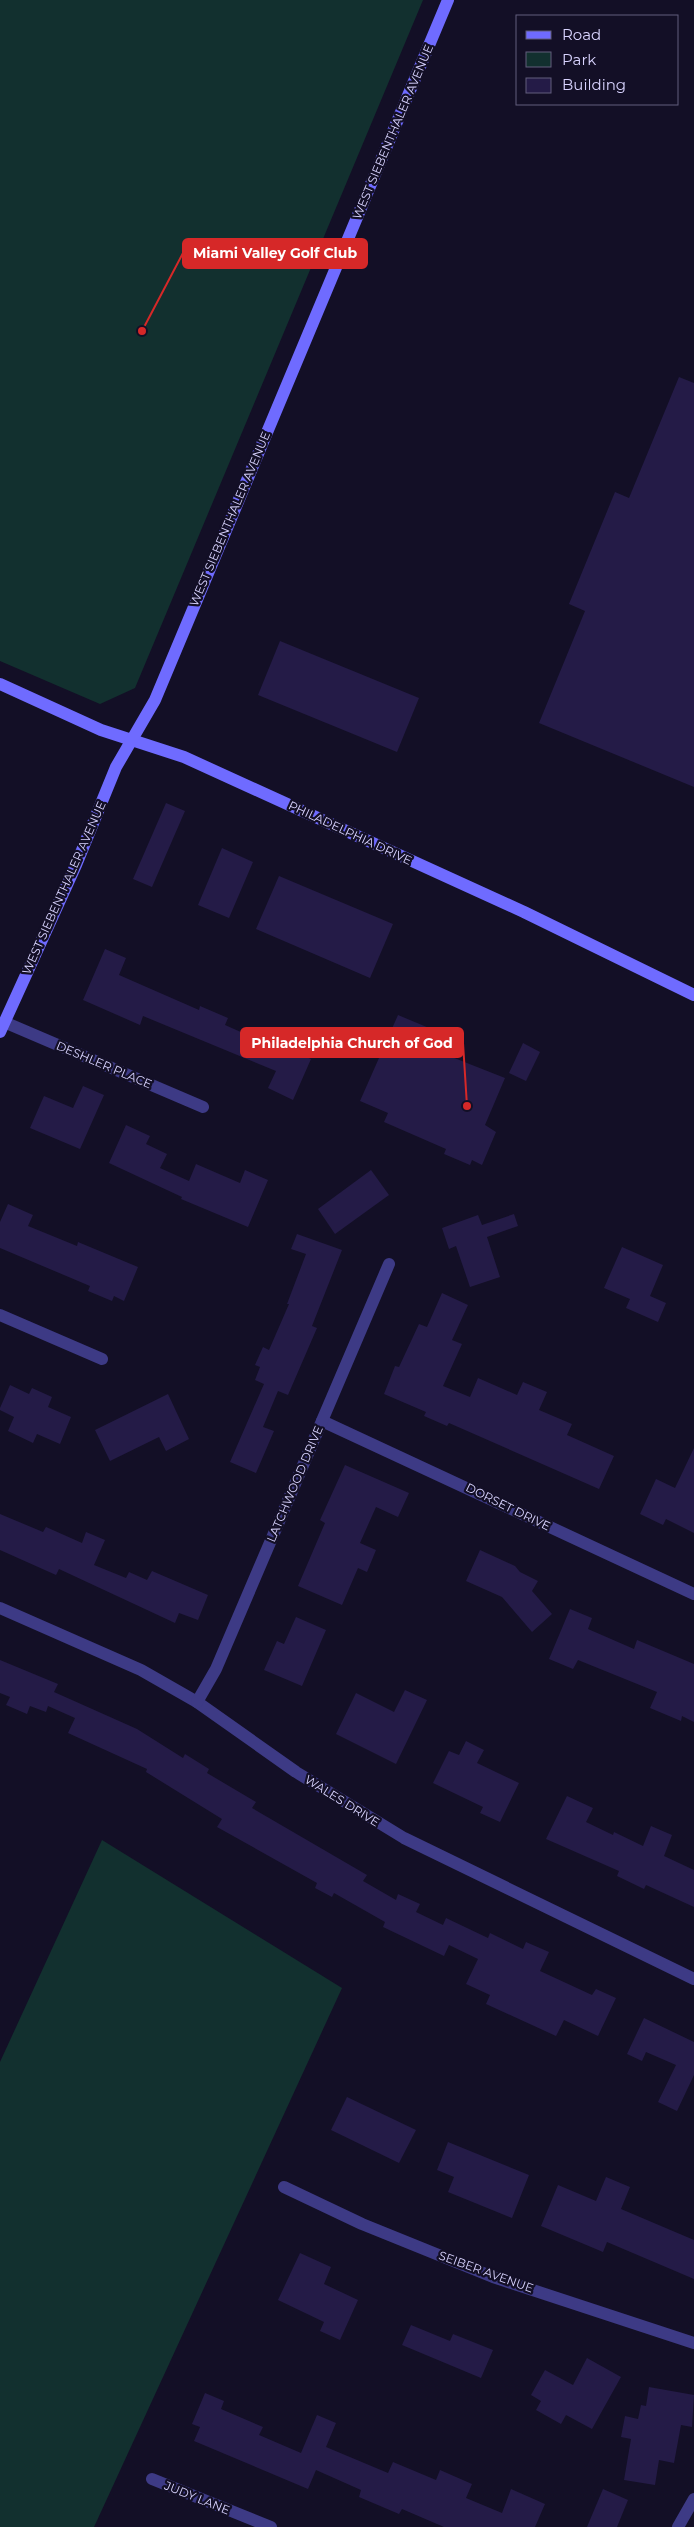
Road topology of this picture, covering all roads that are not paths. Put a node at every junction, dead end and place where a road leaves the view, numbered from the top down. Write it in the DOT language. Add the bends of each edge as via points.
graph roads {
  1 [pos="448,0"];
  2 [pos="0,684"];
  3 [pos="130,740"];
  4 [pos="694,994"];
  5 [pos="2,1027"];
  6 [pos="203,1108"];
  7 [pos="389,1264"];
  8 [pos="0,1315"];
  9 [pos="102,1359"];
  10 [pos="322,1421"];
  11 [pos="694,1594"];
  12 [pos="0,1608"];
  13 [pos="197,1702"];
  14 [pos="694,1979"];
  15 [pos="284,2187"];
  16 [pos="694,2343"];
  17 [pos="152,2479"];
  18 [pos="694,2499"];
  19 [pos="271,2527"];
  20 [pos="678,2527"];
  1 -- 3 [label="main road, WEST SIEBENTHALER AVENUE" via="155,700"];
  2 -- 3 [label="main road, PHILADELPHIA DRIVE"];
  3 -- 4 [label="main road, PHILADELPHIA DRIVE" via="184,757 524,912"];
  3 -- 5 [label="main road, WEST SIEBENTHALER AVENUE"];
  5 -- 6 [label="street, DESHLER PLACE"];
  7 -- 10 [label="street, LATCHWOOD DRIVE"];
  8 -- 9 [label="street"];
  10 -- 11 [label="street, DORSET DRIVE"];
  10 -- 13 [label="street, LATCHWOOD DRIVE" via="216,1669"];
  12 -- 13 [label="street, WALES DRIVE" via="141,1670"];
  13 -- 14 [label="street, WALES DRIVE" via="296,1772 404,1838"];
  15 -- 16 [label="street, SEIBER AVENUE" via="362,2224 493,2277"];
  17 -- 19 [label="street, JUDY LANE"];
  18 -- 20 [label="street"];
}
